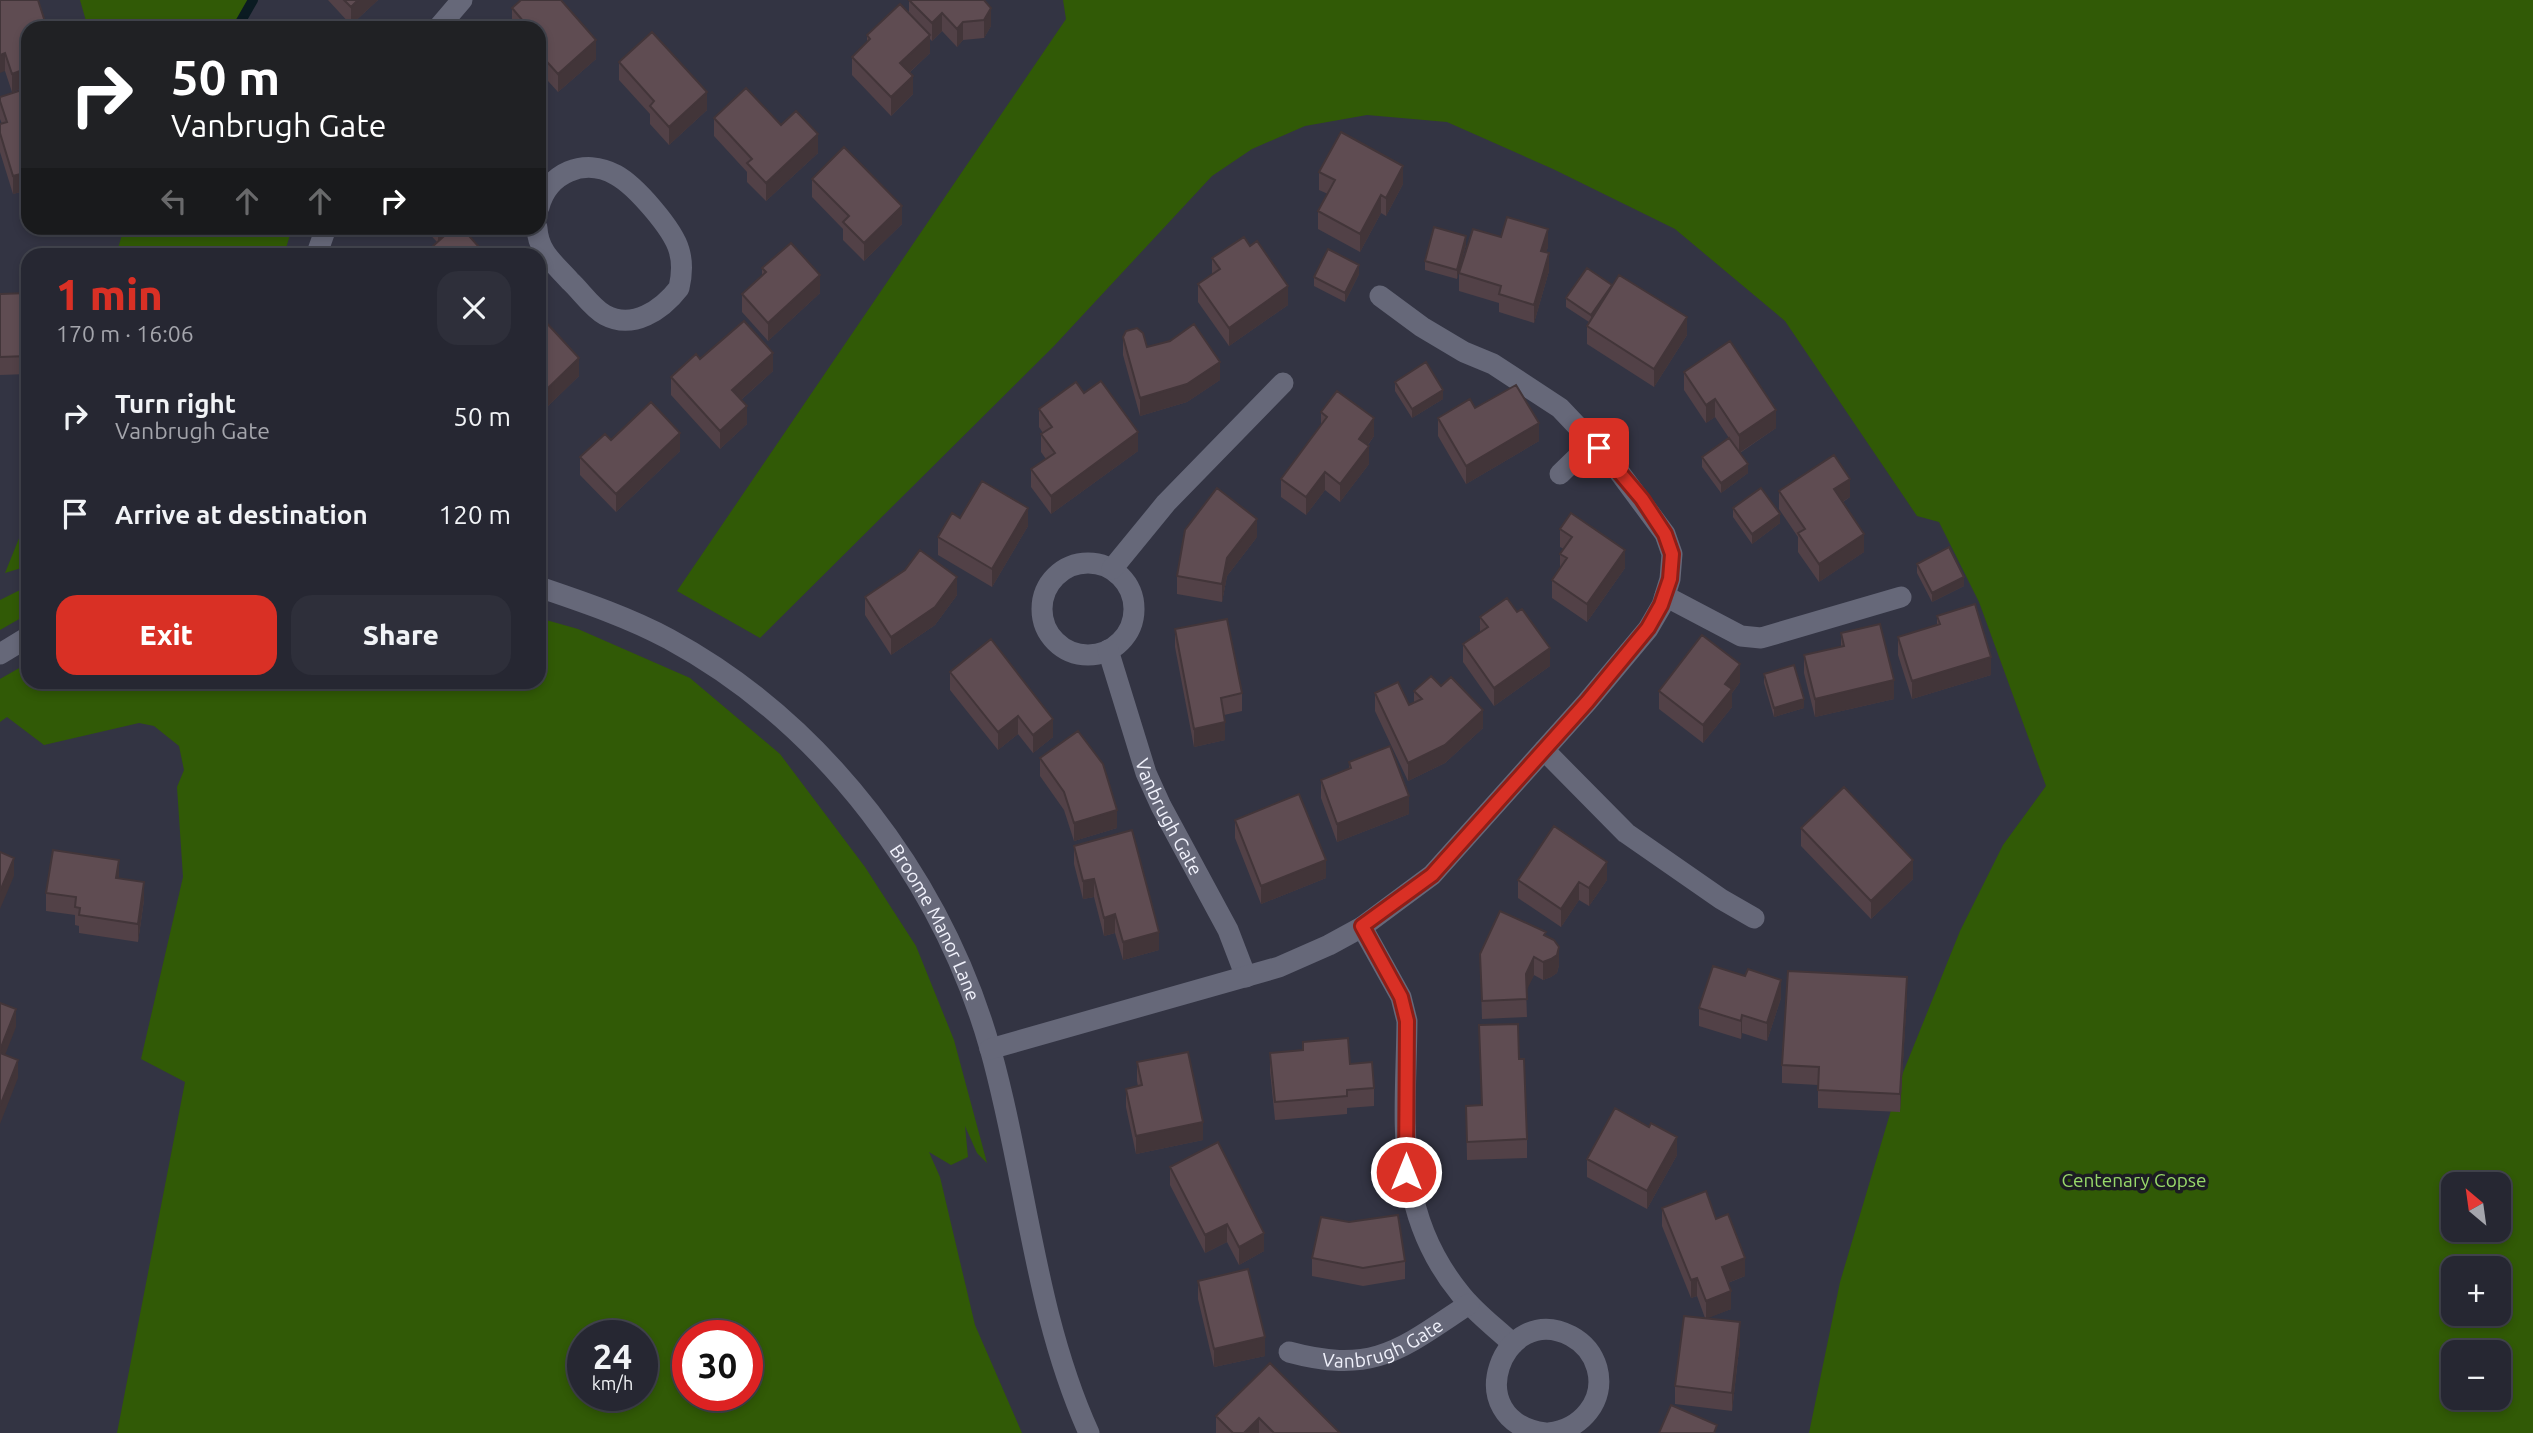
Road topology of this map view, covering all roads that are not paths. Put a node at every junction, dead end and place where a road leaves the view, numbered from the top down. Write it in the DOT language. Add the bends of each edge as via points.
graph roads {
  1 [pos="462,0"];
  2 [pos="444,21"];
  3 [pos="546,173"];
  4 [pos="546,255"];
  5 [pos="1380,296"];
  6 [pos="1283,383"];
  7 [pos="1593,442"];
  8 [pos="1560,474"];
  9 [pos="1112,569"];
  10 [pos="546,589"];
  11 [pos="1665,596"];
  12 [pos="1901,597"];
  13 [pos="21,641"];
  14 [pos="1108,650"];
  15 [pos="0,654"];
  16 [pos="1544,750"];
  17 [pos="1754,918"];
  18 [pos="1362,926"];
  19 [pos="1246,977"];
  20 [pos="990,1049"];
  21 [pos="1469,1304"];
  22 [pos="1513,1344"];
  23 [pos="1289,1352"];
  24 [pos="1558,1432"];
  25 [pos="1089,1433"];
  1 -- 2 [label="street"];
  3 -- 4 [label="street" via="589,169 624,180 674,237 681,260 679,288 661,307 639,319 619,321 604,315"];
  5 -- 7 [label="street" via="1423,327 1493,364 1560,408"];
  6 -- 9 [label="street" via="1166,503"];
  7 -- 8 [label="street"];
  7 -- 11 [label="street" via="1632,486 1665,534 1672,554"];
  9 -- 14 [label="street" via="1131,592 1135,607 1126,636"];
  9 -- 14 [label="street" via="1097,563 1068,567 1056,576 1042,603 1049,632 1058,644 1086,654"];
  10 -- 20 [label="street, Broome Manor Lane" via="669,639 740,685 843,780 927,895 955,952"];
  11 -- 12 [label="street" via="1741,636 1762,638"];
  11 -- 16 [label="street" via="1648,628"];
  13 -- 15 [label="street"];
  14 -- 19 [label="street, Vanbrugh Gate" via="1146,773 1217,907"];
  16 -- 17 [label="street" via="1626,832"];
  16 -- 18 [label="street" via="1432,875"];
  18 -- 19 [label="street" via="1279,967"];
  18 -- 21 [label="street, Vanbrugh Gate" via="1401,997 1407,1021 1406,1172 1420,1227 1438,1264"];
  19 -- 20 [label="street"];
  20 -- 25 [label="street, Broome Manor Lane" via="1062,1359"];
  21 -- 22 [label="street, Vanbrugh Gate"];
  21 -- 23 [label="street, Vanbrugh Gate" via="1381,1357 1361,1362 1317,1360"];
  22 -- 24 [label="street" via="1496,1375 1500,1404 1520,1425"];
  22 -- 24 [label="street" via="1535,1332 1551,1330 1581,1342 1592,1355 1598,1370 1595,1402 1586,1416"];
}
